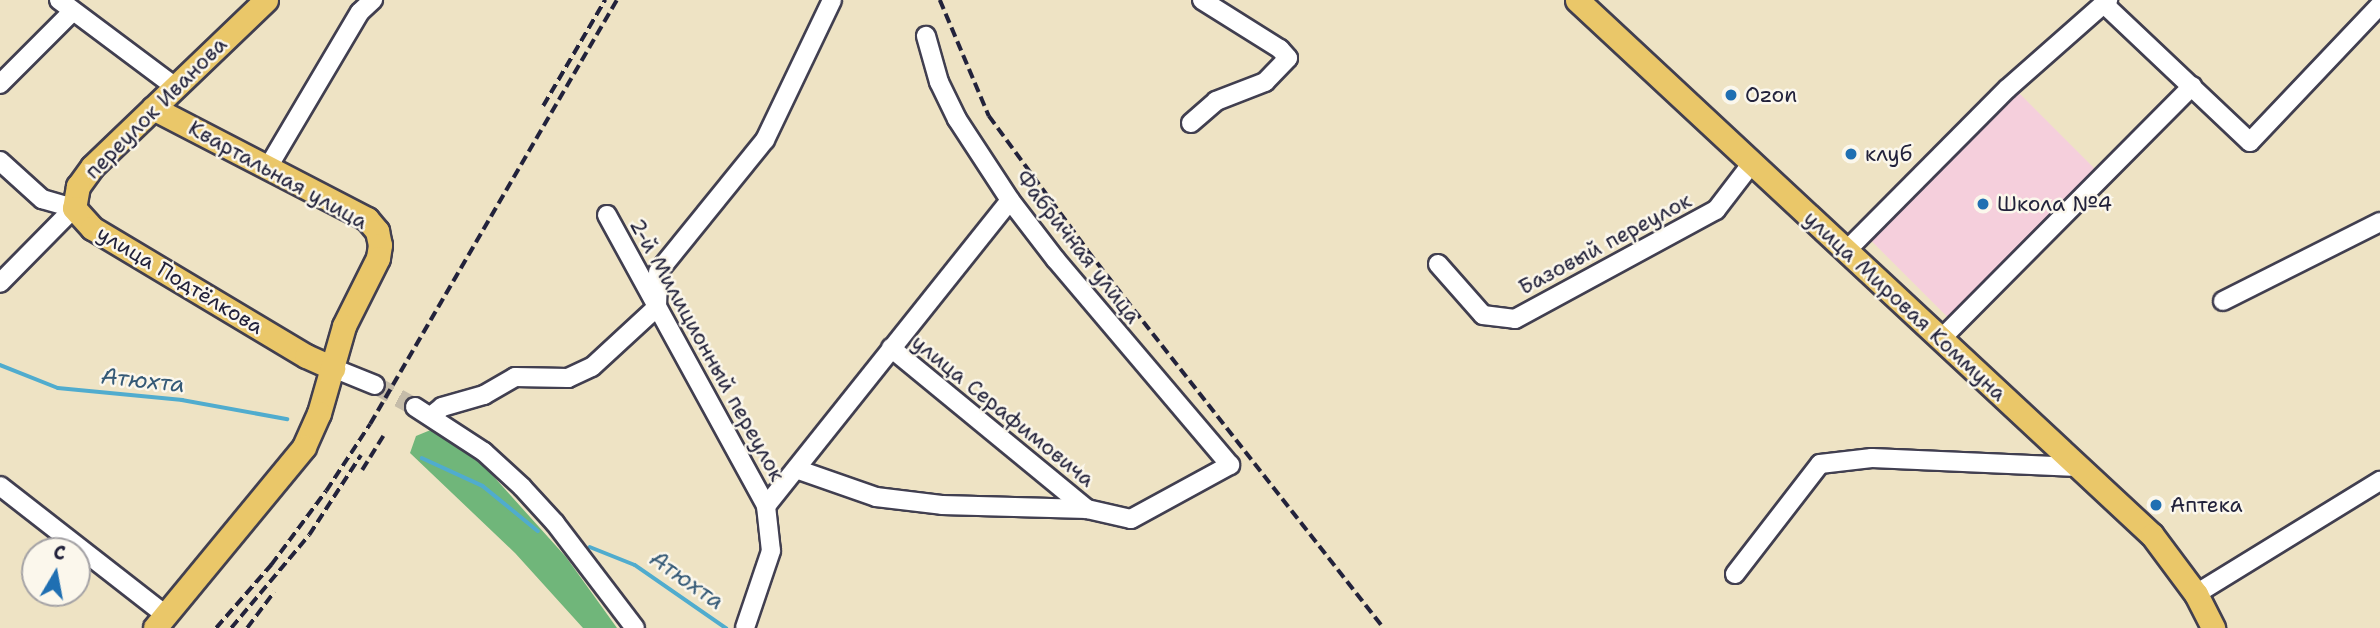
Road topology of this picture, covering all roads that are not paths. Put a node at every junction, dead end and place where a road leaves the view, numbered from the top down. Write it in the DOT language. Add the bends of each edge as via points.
graph roads {
  1 [pos="266,0"];
  2 [pos="373,0"];
  3 [pos="832,0"];
  4 [pos="1202,0"];
  5 [pos="1577,0"];
  6 [pos="2106,2"];
  7 [pos="2380,5"];
  8 [pos="66,6"];
  9 [pos="926,36"];
  10 [pos="0,84"];
  11 [pos="174,86"];
  12 [pos="2192,86"];
  13 [pos="153,108"];
  14 [pos="1191,123"];
  15 [pos="0,161"];
  16 [pos="1752,163"];
  17 [pos="267,169"];
  18 [pos="1010,200"];
  19 [pos="74,208"];
  20 [pos="607,215"];
  21 [pos="2380,222"];
  22 [pos="1846,251"];
  23 [pos="1438,264"];
  24 [pos="0,283"];
  25 [pos="2223,301"];
  26 [pos="657,307"];
  27 [pos="1940,340"];
  28 [pos="891,348"];
  29 [pos="333,368"];
  30 [pos="375,385"];
  31 [pos="2076,467"];
  32 [pos="796,468"];
  33 [pos="2380,481"];
  34 [pos="0,486"];
  35 [pos="766,506"];
  36 [pos="1087,509"];
  37 [pos="1735,574"];
  38 [pos="2196,594"];
  39 [pos="161,621"];
  40 [pos="635,628"];
  41 [pos="745,628"];
  42 [pos="2213,628"];
  1 -- 11 [label="main road, переулок Иванова"];
  2 -- 17 [label="street" via="360,12"];
  3 -- 26 [label="street" via="765,140 658,272"];
  4 -- 14 [label="street" via="1288,58 1265,82 1216,101"];
  5 -- 16 [label="main road, улица Мировая Коммуна"];
  6 -- 12 [label="street"];
  6 -- 22 [label="street" via="2007,89"];
  7 -- 12 [label="street" via="2250,142"];
  8 -- 10 [label="street"];
  8 -- 11 [label="street"];
  9 -- 18 [label="street, Фабричная улица" via="939,82 957,119"];
  11 -- 13 [label="main road, переулок Иванова"];
  12 -- 27 [label="street"];
  13 -- 17 [label="main road, Квартальная улица"];
  13 -- 19 [label="main road, переулок Иванова" via="92,167 78,186"];
  15 -- 19 [label="street, улица Подтёлкова" via="42,199"];
  16 -- 22 [label="main road, улица Мировая Коммуна"];
  16 -- 23 [label="street, Базовый переулок" via="1716,210 1515,319 1483,315"];
  17 -- 29 [label="main road, Квартальная улица" via="368,219 377,231 378,258 344,326"];
  18 -- 28 [label="street"];
  18 -- 36 [label="street, Фабричная улица" via="1230,465 1131,519"];
  19 -- 24 [label="street, переулок Иванова"];
  19 -- 29 [label="main road, улица Подтёлкова" via="92,228"];
  20 -- 26 [label="street, 2-й Милиционный переулок"];
  21 -- 25 [label="street"];
  22 -- 27 [label="main road, улица Мировая Коммуна"];
  26 -- 35 [label="street, 2-й Милиционный переулок"];
  26 -- 40 [label="street" via="592,367 568,379 515,377 484,395 423,411 484,452 522,487"];
  27 -- 31 [label="main road, улица Мировая Коммуна"];
  28 -- 32 [label="street"];
  28 -- 36 [label="street, улица Серафимовича"];
  29 -- 30 [label="street"];
  29 -- 39 [label="main road" via="304,447"];
  31 -- 37 [label="street" via="1872,458 1820,464"];
  31 -- 38 [label="main road, улица Мировая Коммуна" via="2152,535"];
  32 -- 35 [label="street"];
  32 -- 36 [label="street" via="876,497 942,505"];
  33 -- 38 [label="street"];
  34 -- 39 [label="street"];
  35 -- 41 [label="street, 2-й Милиционный переулок" via="771,551"];
  38 -- 42 [label="main road, улица Мировая Коммуна"];
}
